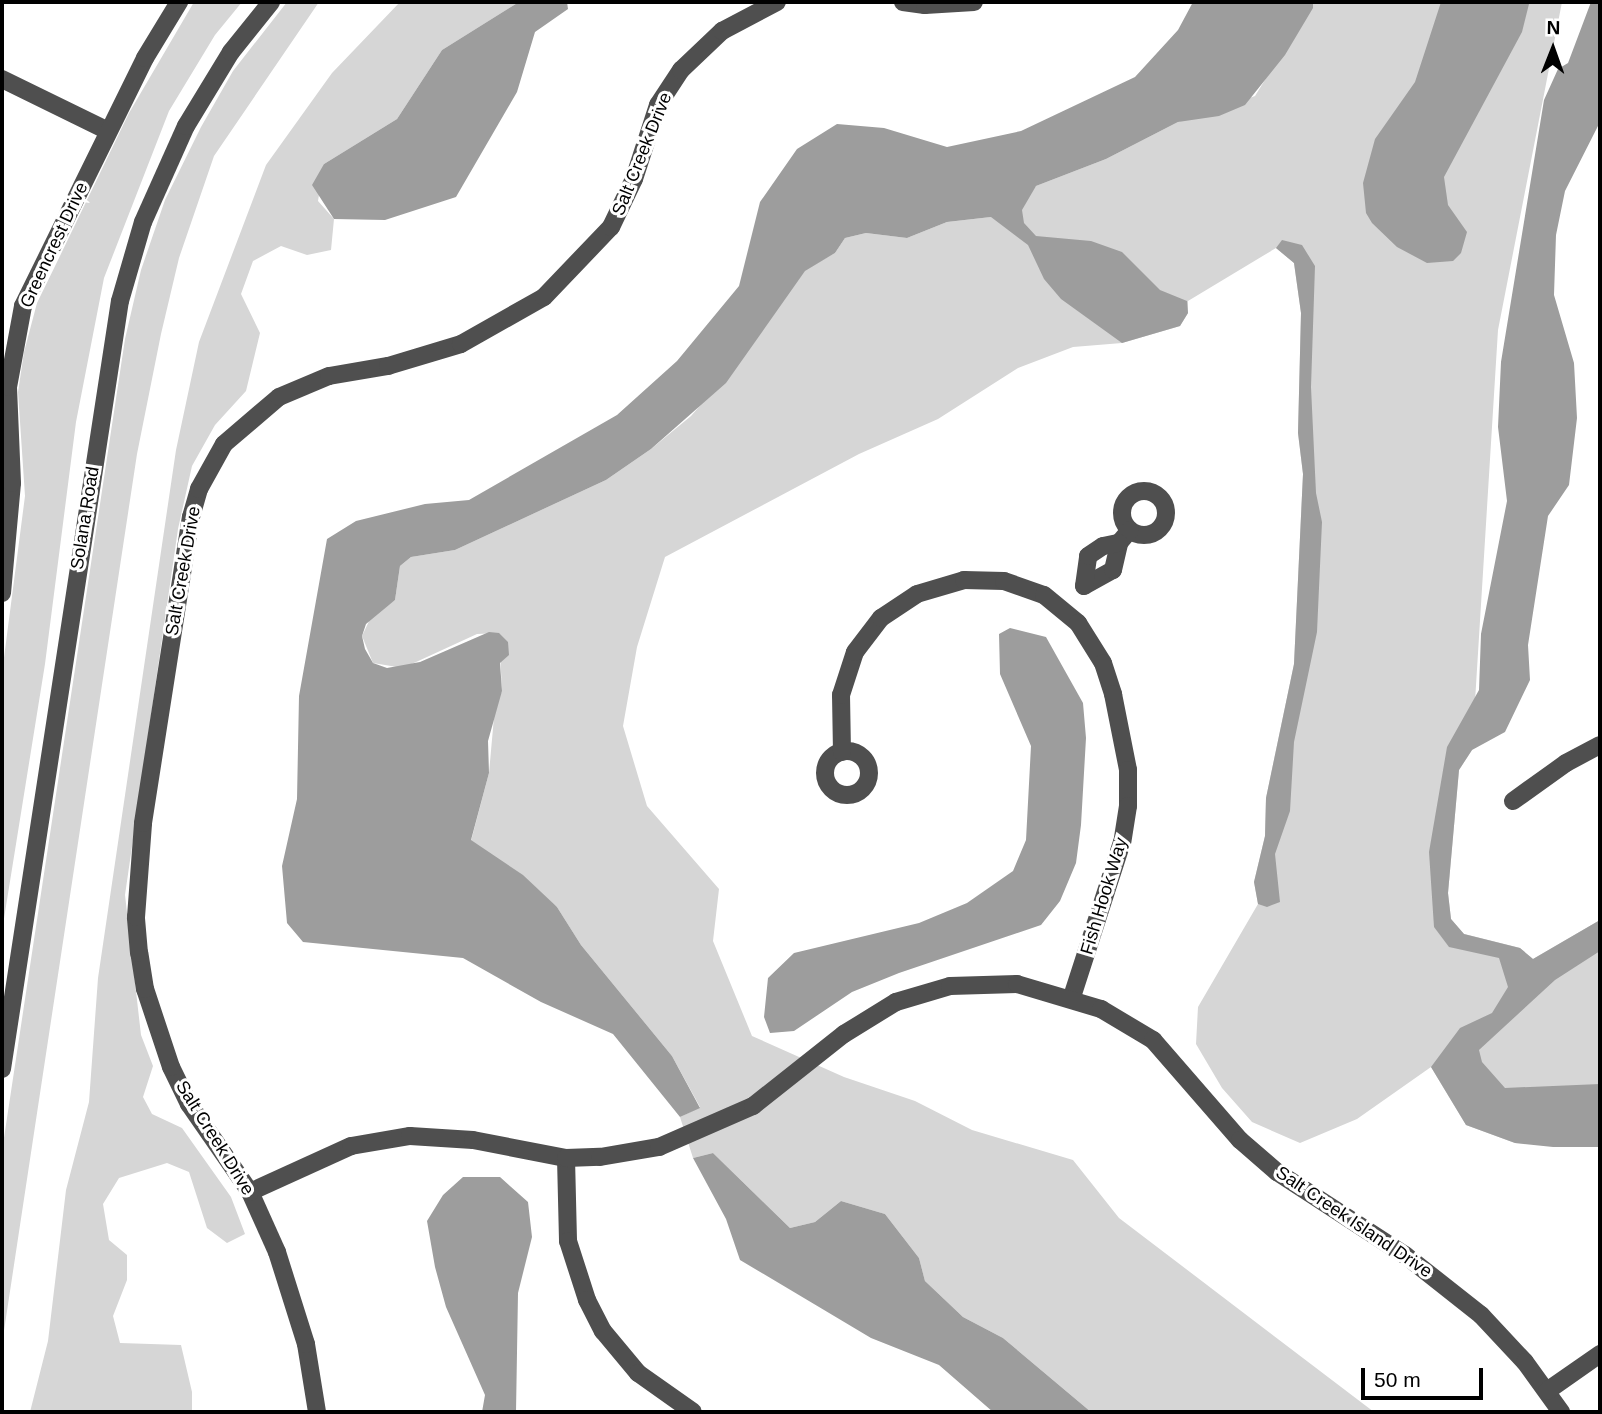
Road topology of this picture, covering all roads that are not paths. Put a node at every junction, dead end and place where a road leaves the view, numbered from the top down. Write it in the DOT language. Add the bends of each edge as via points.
graph roads {
  1 [pos="179,2"];
  2 [pos="271,2"];
  3 [pos="777,2"];
  4 [pos="903,2"];
  5 [pos="974,2"];
  6 [pos="2,79"];
  7 [pos="108,131"];
  8 [pos="1084,586"];
  9 [pos="2,593"];
  10 [pos="1066,610"];
  11 [pos="1600,745"];
  12 [pos="842,752"];
  13 [pos="1513,801"];
  14 [pos="1072,997"];
  15 [pos="2,1069"];
  16 [pos="566,1158"];
  17 [pos="250,1192"];
  18 [pos="1600,1354"];
  19 [pos="1547,1391"];
  20 [pos="317,1412"];
  21 [pos="692,1412"];
  22 [pos="1561,1412"];
  1 -- 7 [label="street, Greencrest Drive"];
  2 -- 15 [label="street, Solana Road" via="231,52 186,126 143,222 120,302"];
  3 -- 17 [label="street, Salt Creek Drive" via="722,31 681,70 658,105 634,179 611,227 544,297 461,344 388,366 329,376 279,397 232,435 199,489 143,823 136,917 145,989 171,1067 201,1124"];
  4 -- 5 [label="street"];
  6 -- 7 [label="street"];
  7 -- 9 [label="street, Greencrest Drive" via="36,273 12,349 8,387 10,532"];
  8 -- 8 [label="street" via="1113,570 1125,537 1088,556"];
  8 -- 10 [label="street"];
  10 -- 12 [label="street, Fish Hook Way" via="1024,586 984,579 944,584 901,602 869,631 846,673 838,725"];
  10 -- 14 [label="street, Fish Hook Way" via="1093,642 1103,663 1128,770 1122,842"];
  11 -- 13 [label="street"];
  14 -- 16 [label="street, Salt Creek Island Drive" via="1017,984 950,986 921,993 867,1018 787,1083 723,1122 629,1154"];
  14 -- 19 [label="street, Salt Creek Island Drive" via="1153,1040 1259,1156 1316,1201 1445,1283 1504,1338"];
  16 -- 17 [label="street, Salt Creek Island Drive" via="473,1140 410,1136 351,1146"];
  16 -- 21 [label="street" via="568,1241 586,1300 629,1363 659,1391"];
  17 -- 20 [label="street, Salt Creek Drive" via="294,1300"];
  18 -- 19 [label="street"];
  19 -- 22 [label="street, Salt Creek Island Drive"];
}
